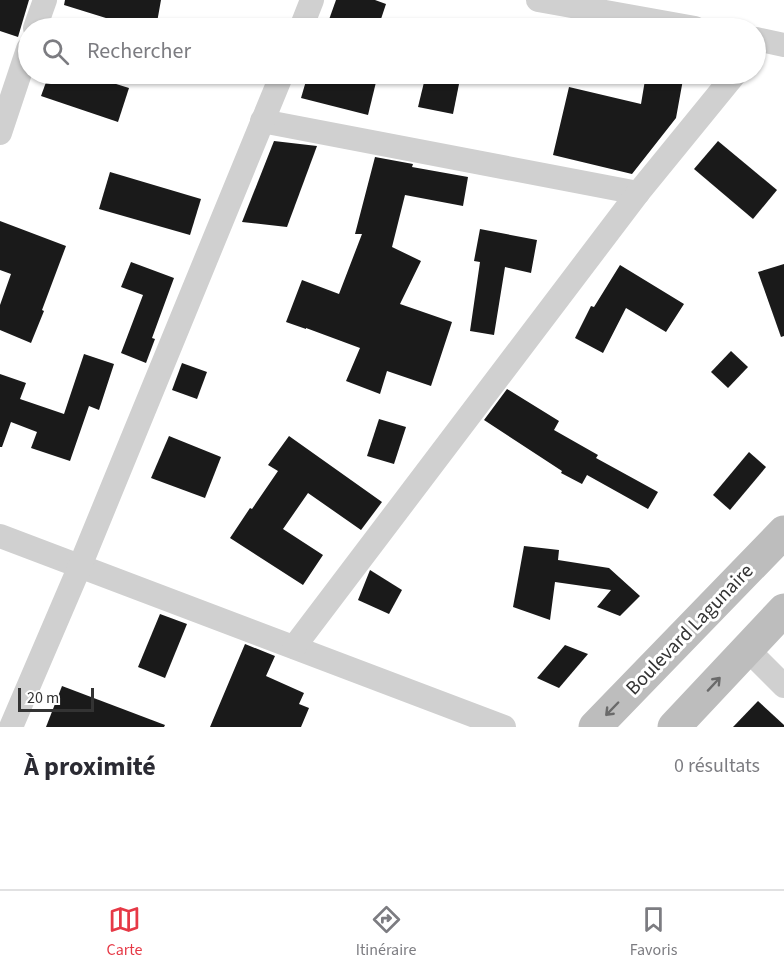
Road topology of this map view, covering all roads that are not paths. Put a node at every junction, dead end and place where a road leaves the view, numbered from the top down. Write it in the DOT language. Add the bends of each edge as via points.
graph roads {
  1 [pos="45,0"];
  2 [pos="312,0"];
  3 [pos="538,0"];
  4 [pos="39,18"];
  5 [pos="305,18"];
  6 [pos="639,18"];
  7 [pos="18,79"];
  8 [pos="278,84"];
  9 [pos="727,84"];
  10 [pos="262,120"];
  11 [pos="0,133"];
  12 [pos="638,193"];
  13 [pos="784,532"];
  14 [pos="0,536"];
  15 [pos="80,566"];
  16 [pos="784,610"];
  17 [pos="294,647"];
  18 [pos="747,649"];
  19 [pos="784,686"];
  20 [pos="11,727"];
  21 [pos="504,727"];
  22 [pos="595,727"];
  23 [pos="674,727"];
  1 -- 4 [label="street"];
  2 -- 5 [label="street"];
  3 -- 6 [label="street"];
  7 -- 11 [label="street"];
  8 -- 10 [label="street"];
  9 -- 12 [label="street"];
  10 -- 12 [label="street"];
  10 -- 15 [label="street"];
  12 -- 17 [label="street"];
  13 -- 22 [label="main road, Boulevard Lagunaire, one-way"];
  14 -- 15 [label="street"];
  15 -- 17 [label="street"];
  15 -- 20 [label="street"];
  16 -- 18 [label="main road"];
  17 -- 21 [label="street"];
  18 -- 19 [label="street"];
  23 -- 18 [label="main road, one-way"];
}
